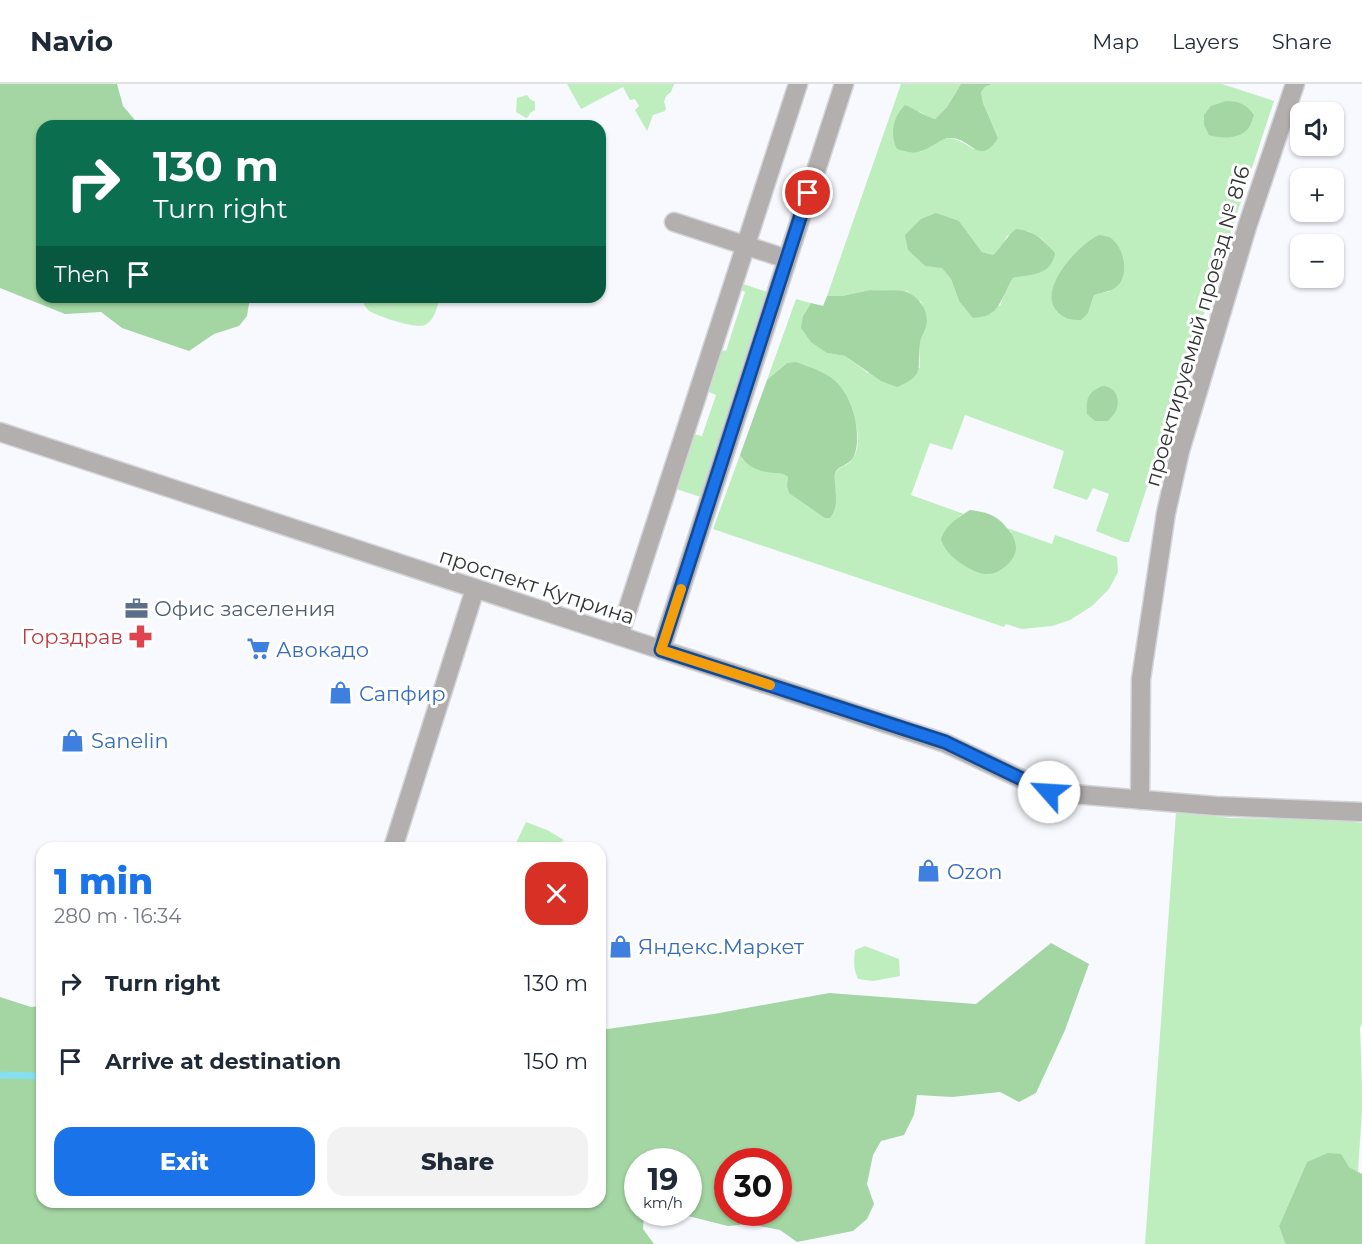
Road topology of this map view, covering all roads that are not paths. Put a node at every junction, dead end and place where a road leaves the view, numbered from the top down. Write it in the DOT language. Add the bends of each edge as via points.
graph roads {
  1 [pos="798,84"];
  2 [pos="844,84"];
  3 [pos="1294,84"];
  4 [pos="674,222"];
  5 [pos="746,245"];
  6 [pos="787,259"];
  7 [pos="0,432"];
  8 [pos="475,589"];
  9 [pos="619,636"];
  10 [pos="661,650"];
  11 [pos="1140,800"];
  12 [pos="1362,812"];
  13 [pos="395,842"];
  1 -- 5 [label="street"];
  2 -- 6 [label="street"];
  3 -- 11 [label="street, проектируемый проезд № 816" via="1243,238 1180,451 1166,513 1141,679"];
  4 -- 5 [label="street"];
  5 -- 6 [label="street"];
  5 -- 9 [label="street"];
  6 -- 10 [label="street"];
  7 -- 8 [label="street, проспект Куприна"];
  8 -- 9 [label="street, проспект Куприна"];
  8 -- 13 [label="street"];
  9 -- 10 [label="street, проспект Куприна"];
  10 -- 11 [label="street, проспект Куприна" via="945,742 1049,792"];
  11 -- 12 [label="street, проспект Куприна"];
}
